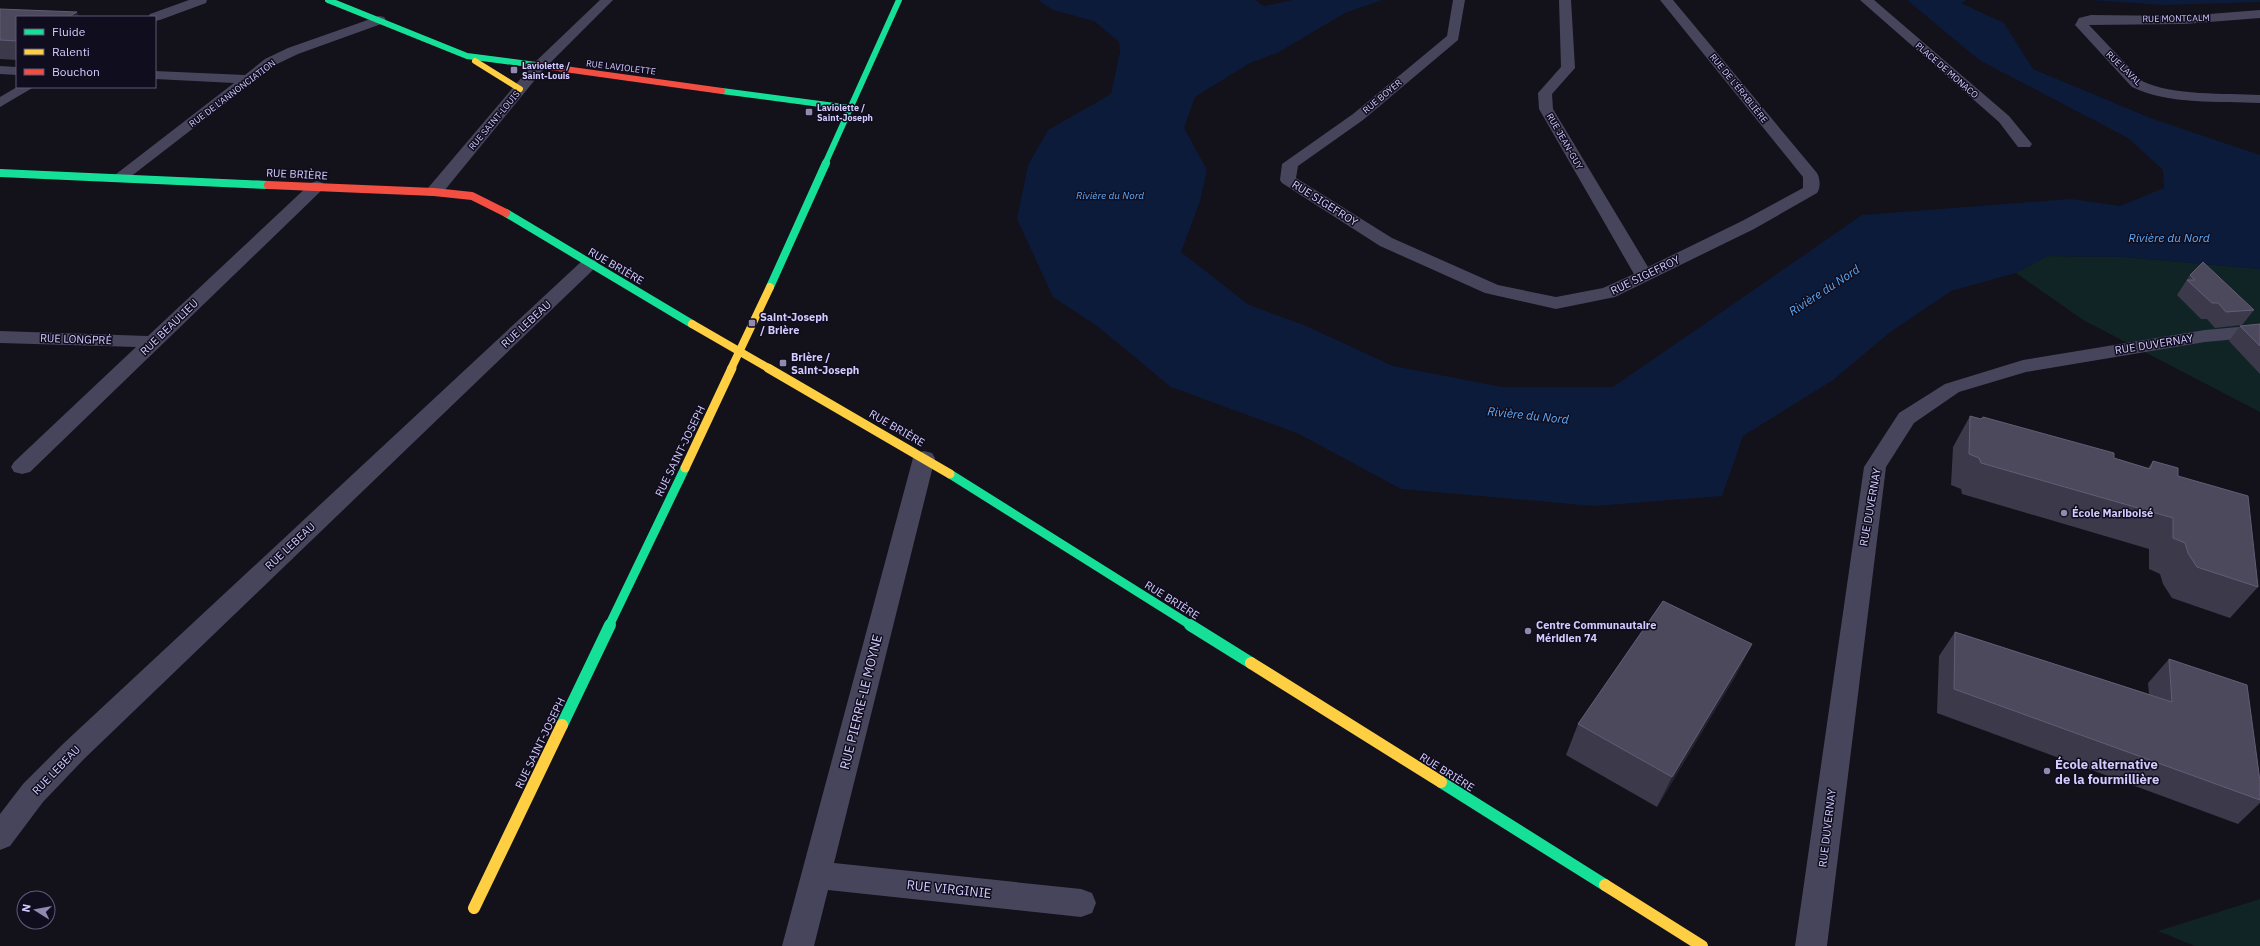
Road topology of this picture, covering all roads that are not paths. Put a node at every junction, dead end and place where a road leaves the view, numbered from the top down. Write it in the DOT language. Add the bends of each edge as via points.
graph roads {
  1 [pos="201,0"];
  2 [pos="328,0"];
  3 [pos="607,0"];
  4 [pos="899,0"];
  5 [pos="1459,0"];
  6 [pos="1565,0"];
  7 [pos="1666,0"];
  8 [pos="1866,0"];
  9 [pos="2260,14"];
  10 [pos="156,17"];
  11 [pos="2091,19"];
  12 [pos="379,20"];
  13 [pos="467,56"];
  14 [pos="538,67"];
  15 [pos="0,70"];
  16 [pos="16,71"];
  17 [pos="156,75"];
  18 [pos="249,79"];
  19 [pos="25,88"];
  20 [pos="520,89"];
  21 [pos="2260,98"];
  22 [pos="0,103"];
  23 [pos="850,108"];
  24 [pos="2024,144"];
  25 [pos="0,172"];
  26 [pos="1811,176"];
  27 [pos="119,178"];
  28 [pos="1288,180"];
  29 [pos="317,186"];
  30 [pos="434,192"];
  31 [pos="589,264"];
  32 [pos="1644,276"];
  33 [pos="2260,331"];
  34 [pos="0,337"];
  35 [pos="153,342"];
  36 [pos="741,351"];
  37 [pos="924,458"];
  38 [pos="22,467"];
  39 [pos="0,837"];
  40 [pos="817,875"];
  41 [pos="1081,903"];
  42 [pos="474,908"];
  43 [pos="798,946"];
  44 [pos="1702,946"];
  45 [pos="1811,946"];
  1 -- 10 [label="street"];
  2 -- 12 [label="street, RUE LAVIOLETTE"];
  3 -- 14 [label="street, RUE SAINT-LOUIS"];
  4 -- 23 [label="street, RUE SAINT-JOSEPH"];
  5 -- 28 [label="street, RUE BOYER" via="1453,37 1358,117 1290,164"];
  6 -- 32 [label="street, RUE JEAN-GUY" via="1568,68 1545,93 1546,109"];
  7 -- 26 [label="street, RUE DE L'ÉRABLIÈRE"];
  8 -- 24 [label="street, PLACE DE MONACO" via="2004,119"];
  9 -- 11 [label="street, RUE MONTCALM" via="2184,20"];
  11 -- 21 [label="street, RUE LAVAL" via="2084,21 2082,25 2137,84 2149,90 2170,94"];
  12 -- 13 [label="street, RUE LAVIOLETTE"];
  12 -- 18 [label="street, RUE DE L'ANNONCIATION" via="293,51 270,62"];
  13 -- 14 [label="street, RUE LAVIOLETTE"];
  13 -- 20 [label="street"];
  14 -- 20 [label="street, RUE SAINT-LOUIS"];
  14 -- 23 [label="street, RUE LAVIOLETTE"];
  15 -- 16 [label="street"];
  17 -- 18 [label="street"];
  18 -- 27 [label="street, RUE DE L'ANNONCIATION"];
  19 -- 22 [label="street"];
  20 -- 30 [label="street, RUE SAINT-LOUIS"];
  23 -- 36 [label="street, RUE SAINT-JOSEPH"];
  25 -- 27 [label="street, RUE BRIÈRE"];
  26 -- 32 [label="street, RUE SIGEFROY" via="1811,190 1748,225"];
  27 -- 29 [label="street, RUE BRIÈRE"];
  28 -- 32 [label="street, RUE SIGEFROY" via="1386,242 1492,289 1556,303 1608,293"];
  29 -- 30 [label="street, RUE BRIÈRE"];
  29 -- 35 [label="street, RUE BEAULIEU"];
  30 -- 31 [label="street, RUE BRIÈRE" via="472,196 489,203"];
  31 -- 36 [label="street, RUE BRIÈRE"];
  31 -- 39 [label="street, RUE LEBEAU" via="74,751 33,793"];
  33 -- 45 [label="street, RUE DUVERNAY" via="2204,336 2023,366 1952,388 1906,418 1875,467 1862,547"];
  34 -- 35 [label="street, RUE LONGPRÉ"];
  35 -- 38 [label="street, RUE BEAULIEU"];
  36 -- 37 [label="street, RUE BRIÈRE"];
  36 -- 42 [label="street, RUE SAINT-JOSEPH"];
  37 -- 40 [label="street, RUE PIERRE-LE MOYNE"];
  37 -- 44 [label="street, RUE BRIÈRE"];
  40 -- 41 [label="street, RUE VIRGINIE"];
  40 -- 43 [label="street, RUE PIERRE-LE MOYNE"];
}
